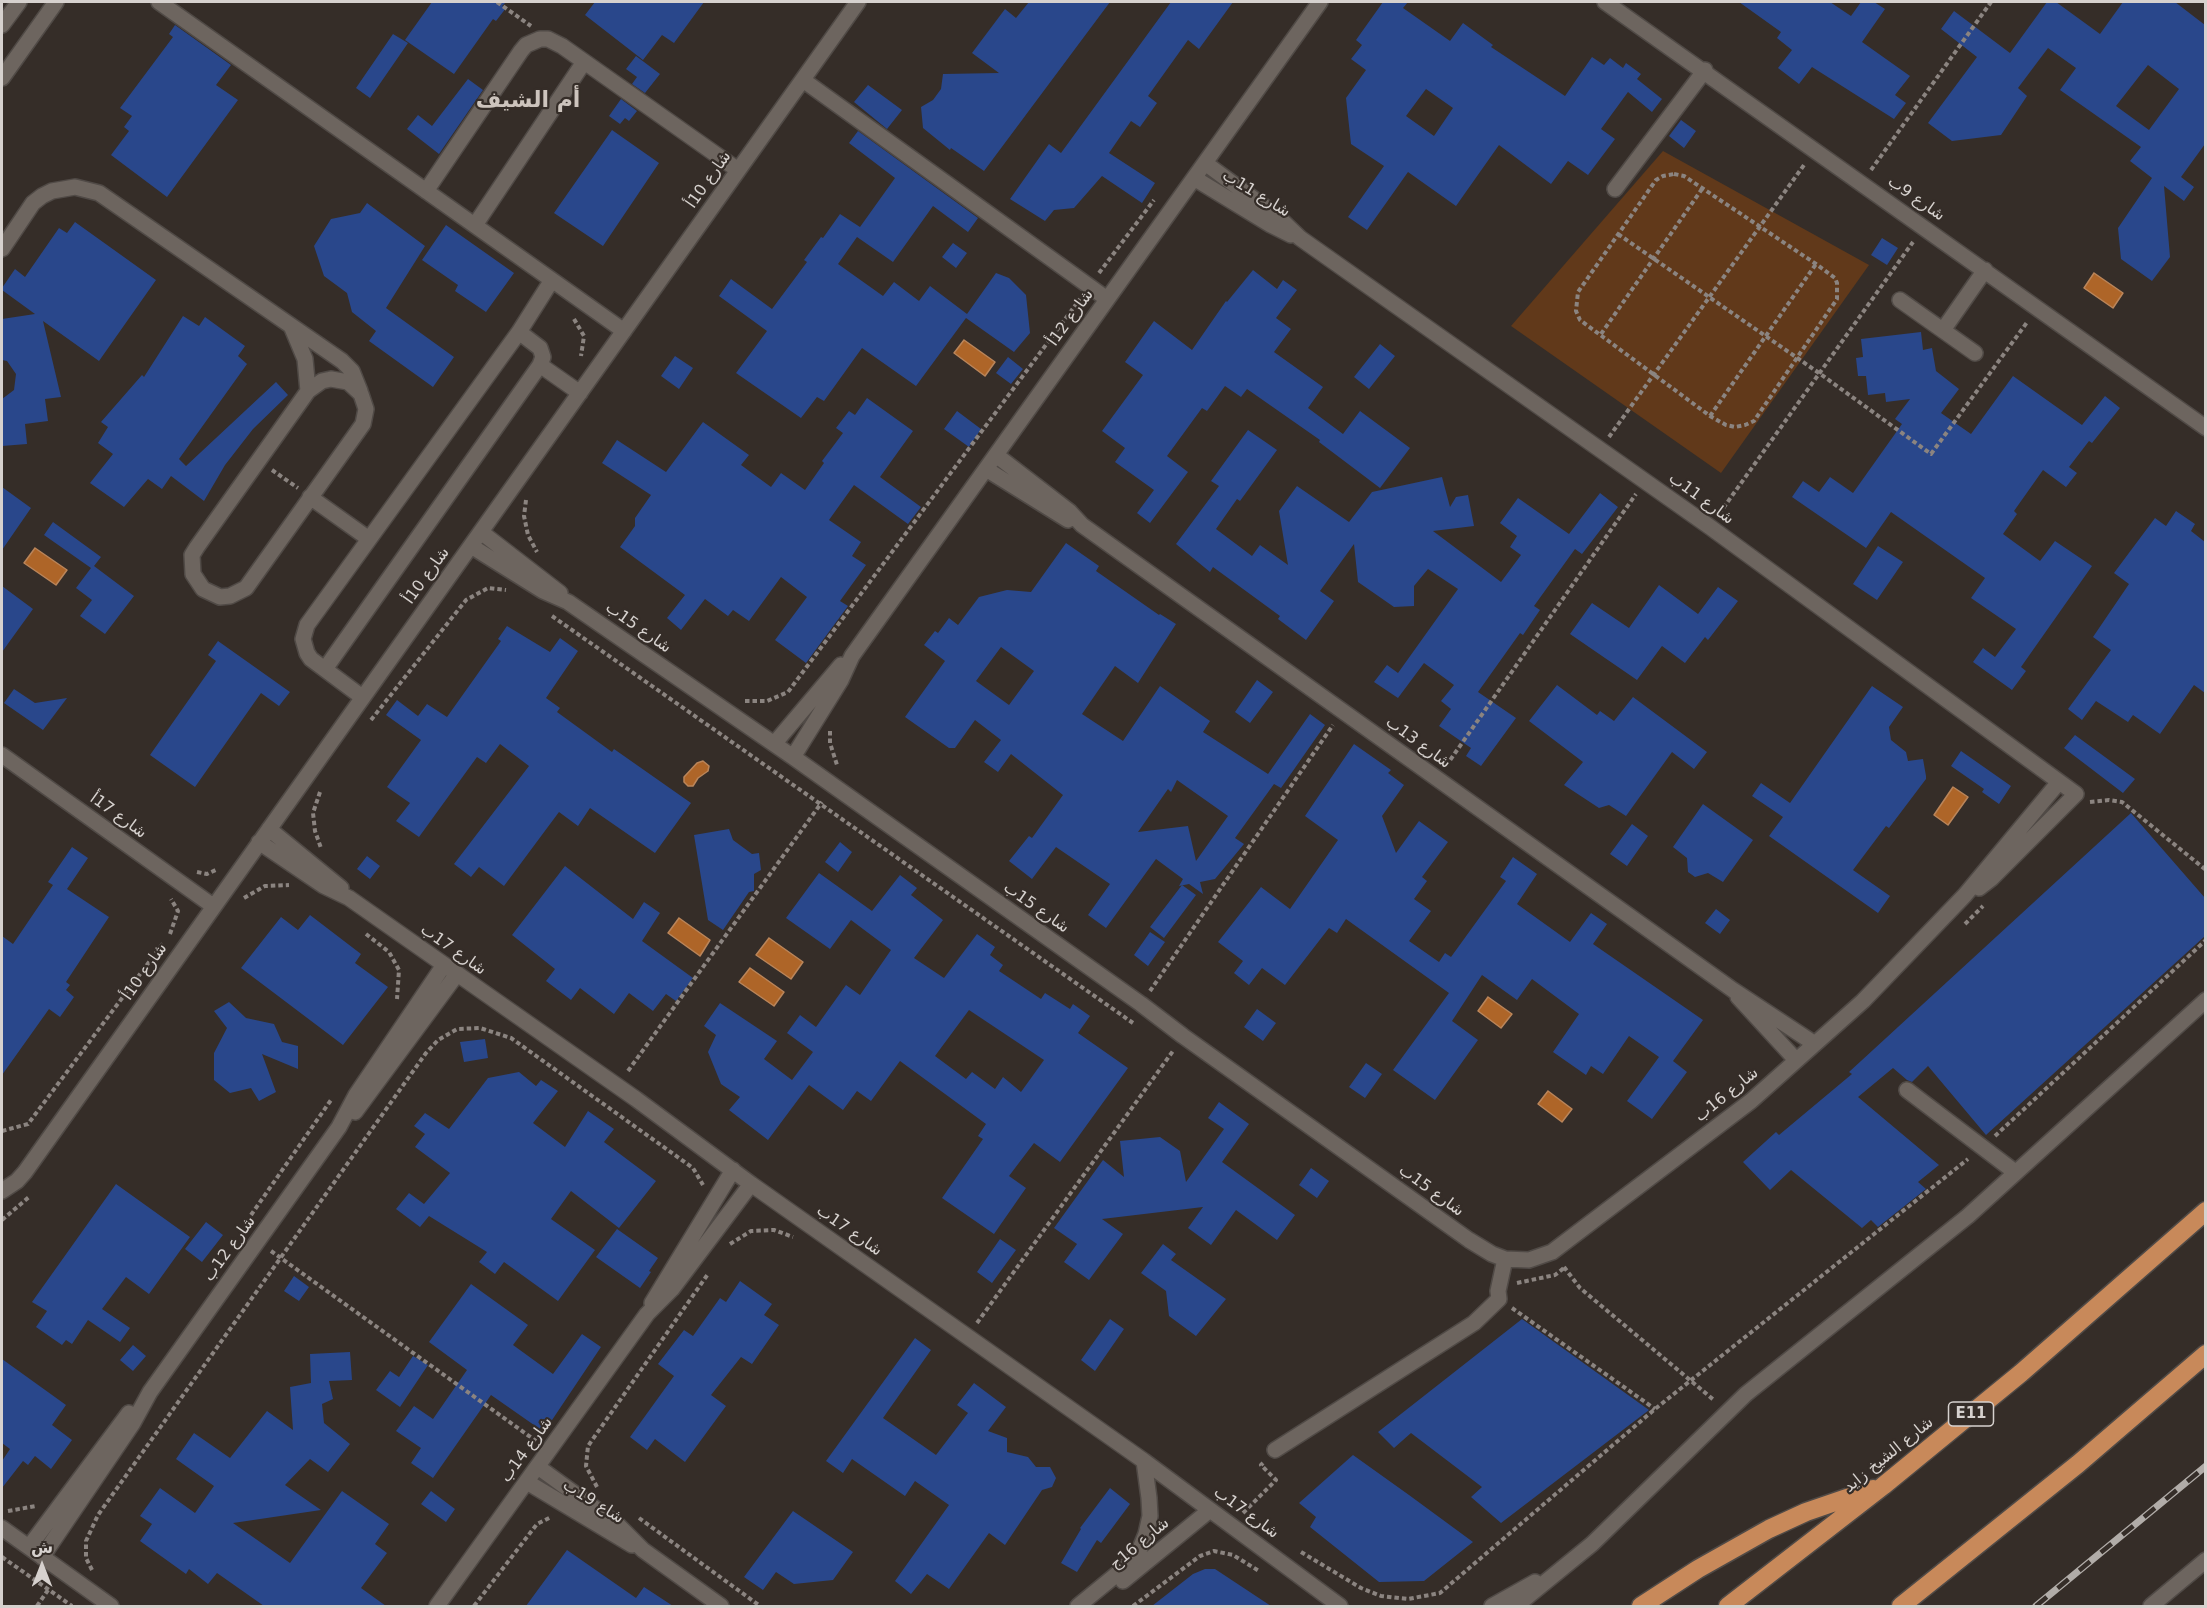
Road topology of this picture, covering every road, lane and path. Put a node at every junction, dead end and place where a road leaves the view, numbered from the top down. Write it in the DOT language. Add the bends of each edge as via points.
graph roads {
  1 [pos="19,2"];
  2 [pos="56,2"];
  3 [pos="159,2"];
  4 [pos="497,2"];
  5 [pos="858,2"];
  6 [pos="1320,2"];
  7 [pos="1605,2"];
  8 [pos="1991,2"];
  9 [pos="2,26"];
  10 [pos="533,41"];
  11 [pos="584,62"];
  12 [pos="1705,70"];
  13 [pos="2,78"];
  14 [pos="803,80"];
  15 [pos="1815,149"];
  16 [pos="1205,163"];
  17 [pos="738,170"];
  18 [pos="1194,178"];
  19 [pos="1862,183"];
  20 [pos="1615,189"];
  21 [pos="1702,189"];
  22 [pos="426,190"];
  23 [pos="1160,192"];
  24 [pos="475,225"];
  25 [pos="1759,227"];
  26 [pos="1924,227"];
  27 [pos="1618,234"];
  28 [pos="1300,238"];
  29 [pos="2,249"];
  30 [pos="1654,258"];
  31 [pos="1816,264"];
  32 [pos="1985,270"];
  33 [pos="552,280"];
  34 [pos="1089,287"];
  35 [pos="1709,297"];
  36 [pos="1107,299"];
  37 [pos="1900,300"];
  38 [pos="2037,308"];
  39 [pos="570,315"];
  40 [pos="292,328"];
  41 [pos="1943,330"];
  42 [pos="624,331"];
  43 [pos="519,332"];
  44 [pos="1601,334"];
  45 [pos="1766,336"];
  46 [pos="1975,353"];
  47 [pos="1796,357"];
  48 [pos="540,365"];
  49 [pos="1819,373"];
  50 [pos="1654,374"];
  51 [pos="563,382"];
  52 [pos="308,391"];
  53 [pos="580,393"];
  54 [pos="361,394"];
  55 [pos="1710,416"];
  56 [pos="2205,428"];
  57 [pos="1600,450"];
  58 [pos="996,455"];
  59 [pos="258,460"];
  60 [pos="986,469"];
  61 [pos="1645,481"];
  62 [pos="310,496"];
  63 [pos="1082,525"];
  64 [pos="1710,527"];
  65 [pos="481,532"];
  66 [pos="369,539"];
  67 [pos="471,546"];
  68 [pos="509,591"];
  69 [pos="568,602"];
  70 [pos="547,613"];
  71 [pos="852,656"];
  72 [pos="325,669"];
  73 [pos="362,697"];
  74 [pos="737,699"];
  75 [pos="1343,710"];
  76 [pos="832,720"];
  77 [pos="366,728"];
  78 [pos="774,744"];
  79 [pos="2,755"];
  80 [pos="793,757"];
  81 [pos="1437,779"];
  82 [pos="2059,782"];
  83 [pos="834,787"];
  84 [pos="321,789"];
  85 [pos="2076,794"];
  86 [pos="820,804"];
  87 [pos="269,829"];
  88 [pos="259,842"];
  89 [pos="323,852"];
  90 [pos="222,867"];
  91 [pos="187,869"];
  92 [pos="2205,870"];
  93 [pos="299,888"];
  94 [pos="1965,896"];
  95 [pos="169,897"];
  96 [pos="349,898"];
  97 [pos="1990,900"];
  98 [pos="237,904"];
  99 [pos="213,906"];
  100 [pos="362,931"];
  101 [pos="1957,932"];
  102 [pos="2205,940"];
  103 [pos="444,965"];
  104 [pos="458,974"];
  105 [pos="1732,990"];
  106 [pos="2205,1000"];
  107 [pos="1141,1004"];
  108 [pos="393,1006"];
  109 [pos="1133,1023"];
  110 [pos="1815,1044"];
  111 [pos="1182,1058"];
  112 [pos="1796,1060"];
  113 [pos="628,1071"];
  114 [pos="1907,1090"];
  115 [pos="334,1095"];
  116 [pos="339,1127"];
  117 [pos="2,1131"];
  118 [pos="1982,1148"];
  119 [pos="733,1170"];
  120 [pos="2015,1173"];
  121 [pos="751,1184"];
  122 [pos="35,1188"];
  123 [pos="2,1191"];
  124 [pos="704,1192"];
  125 [pos="2205,1211"];
  126 [pos="2,1220"];
  127 [pos="246,1223"];
  128 [pos="796,1238"];
  129 [pos="258,1241"];
  130 [pos="729,1245"];
  131 [pos="1480,1248"];
  132 [pos="1552,1252"];
  133 [pos="280,1257"];
  134 [pos="1505,1259"];
  135 [pos="1574,1260"];
  136 [pos="1564,1268"];
  137 [pos="710,1272"];
  138 [pos="1501,1279"];
  139 [pos="1499,1299"];
  140 [pos="647,1314"];
  141 [pos="968,1316"];
  142 [pos="978,1323"];
  143 [pos="968,1337"];
  144 [pos="2205,1354"];
  145 [pos="1692,1381"];
  146 [pos="150,1392"];
  147 [pos="1655,1409"];
  148 [pos="1727,1411"];
  149 [pos="544,1446"];
  150 [pos="1275,1450"];
  151 [pos="1144,1461"];
  152 [pos="538,1467"];
  153 [pos="527,1482"];
  154 [pos="1883,1486"];
  155 [pos="606,1494"];
  156 [pos="40,1504"];
  157 [pos="1234,1507"];
  158 [pos="2,1509"];
  159 [pos="1210,1510"];
  160 [pos="1243,1513"];
  161 [pos="635,1515"];
  162 [pos="560,1518"];
  163 [pos="1251,1519"];
  164 [pos="2,1528"];
  165 [pos="29,1547"];
  166 [pos="1295,1549"];
  167 [pos="643,1550"];
  168 [pos="2,1557"];
  169 [pos="42,1557"];
  170 [pos="2205,1560"];
  171 [pos="1571,1562"];
  172 [pos="1266,1575"];
  173 [pos="97,1579"];
  174 [pos="48,1590"];
  175 [pos="1334,1603"];
  176 [pos="37,1606"];
  177 [pos="72,1606"];
  178 [pos="111,1606"];
  179 [pos="437,1606"];
  180 [pos="474,1606"];
  181 [pos="721,1606"];
  182 [pos="760,1606"];
  183 [pos="1078,1606"];
  184 [pos="1093,1606"];
  185 [pos="1133,1606"];
  186 [pos="1348,1606"];
  187 [pos="1492,1606"];
  188 [pos="1516,1606"];
  189 [pos="1641,1606"];
  190 [pos="1728,1606"];
  191 [pos="1901,1606"];
  192 [pos="2151,1606"];
  1 -- 9 [label="street"];
  2 -- 13 [label="street"];
  3 -- 22 [label="street"];
  4 -- 10 [label="path" via="531,26"];
  5 -- 14 [label="street, شارع 10أ"];
  6 -- 16 [label="street, شارع 12أ"];
  7 -- 12 [label="street, شارع 9ب"];
  8 -- 19 [label="path"];
  10 -- 11 [label="street" via="555,42"];
  10 -- 22 [label="street" via="520,51"];
  11 -- 17 [label="street"];
  11 -- 24 [label="street"];
  12 -- 15 [label="street, شارع 9ب"];
  12 -- 20 [label="street"];
  14 -- 17 [label="street, شارع 10أ"];
  14 -- 34 [label="street"];
  15 -- 19 [label="street, شارع 9ب"];
  15 -- 25 [label="path"];
  16 -- 18 [label="street, شارع 12أ"];
  16 -- 28 [label="street, شارع 11ب" via="1277,216"];
  17 -- 42 [label="street, شارع 10أ"];
  18 -- 28 [label="street, شارع 11ب"];
  18 -- 36 [label="street, شارع 12أ"];
  19 -- 26 [label="street, شارع 9ب"];
  21 -- 25 [label="path"];
  21 -- 27 [label="path" via="1684,176 1663,176 1656,180"];
  21 -- 30 [label="path"];
  22 -- 24 [label="street"];
  23 -- 34 [label="path"];
  24 -- 33 [label="street"];
  25 -- 31 [label="path"];
  25 -- 35 [label="path"];
  26 -- 32 [label="street, شارع 9ب"];
  26 -- 49 [label="path"];
  27 -- 30 [label="path"];
  27 -- 44 [label="path" via="1578,292 1576,301 1580,320"];
  28 -- 57 [label="street, شارع 11ب"];
  29 -- 40 [label="street" via="42,196 63,188 87,189 99,193"];
  30 -- 35 [label="path"];
  30 -- 44 [label="path"];
  31 -- 45 [label="path"];
  31 -- 47 [label="path" via="1834,278 1838,299"];
  32 -- 38 [label="street, شارع 9ب"];
  32 -- 41 [label="street"];
  33 -- 42 [label="street"];
  33 -- 43 [label="street"];
  34 -- 36 [label="street"];
  34 -- 74 [label="path" via="788,692 767,701"];
  35 -- 45 [label="path"];
  35 -- 50 [label="path"];
  36 -- 58 [label="street, شارع 12أ"];
  37 -- 41 [label="street"];
  38 -- 49 [label="path" via="1931,454"];
  38 -- 56 [label="street, شارع 9ب"];
  39 -- 51 [label="path" via="584,336 583,354"];
  40 -- 52 [label="street" via="305,359"];
  40 -- 54 [label="street" via="348,365"];
  41 -- 46 [label="street"];
  42 -- 53 [label="street, شارع 10أ"];
  43 -- 48 [label="street" via="540,348"];
  43 -- 66 [label="street"];
  44 -- 50 [label="path"];
  45 -- 47 [label="path"];
  45 -- 55 [label="path"];
  47 -- 49 [label="path"];
  47 -- 55 [label="path" via="1754,421 1735,427"];
  48 -- 51 [label="street"];
  48 -- 72 [label="street"];
  49 -- 64 [label="path"];
  50 -- 55 [label="path"];
  50 -- 57 [label="path"];
  51 -- 53 [label="street"];
  52 -- 54 [label="street" via="322,381 340,379"];
  52 -- 59 [label="street"];
  53 -- 65 [label="street, شارع 10أ"];
  54 -- 62 [label="street" via="366,409 363,424"];
  57 -- 61 [label="street, شارع 11ب"];
  58 -- 60 [label="street, شارع 12أ"];
  58 -- 63 [label="street, شارع 13ب"];
  59 -- 62 [label="path"];
  59 -- 62 [label="street" via="192,555 193,574 203,590 220,597 246,588"];
  60 -- 63 [label="street, شارع 13ب"];
  60 -- 71 [label="street, شارع 12أ"];
  61 -- 64 [label="street, شارع 11ب"];
  61 -- 81 [label="path"];
  62 -- 66 [label="street"];
  63 -- 75 [label="street, شارع 13ب"];
  64 -- 82 [label="street, شارع 11ب"];
  65 -- 67 [label="street, شارع 10أ"];
  65 -- 69 [label="street, شارع 15ب"];
  66 -- 72 [label="street" via="304,632 307,653"];
  67 -- 69 [label="street, شارع 15ب"];
  67 -- 73 [label="street, شارع 10أ"];
  68 -- 77 [label="path" via="488,588 466,600"];
  69 -- 78 [label="street, شارع 15ب"];
  70 -- 86 [label="path"];
  71 -- 78 [label="street, شارع 12أ"];
  71 -- 80 [label="street, شارع 12أ"];
  72 -- 73 [label="street"];
  73 -- 87 [label="street, شارع 10أ"];
  75 -- 81 [label="street, شارع 13ب"];
  75 -- 107 [label="path"];
  76 -- 83 [label="path" via="830,743 843,775"];
  78 -- 80 [label="street, شارع 15ب"];
  79 -- 99 [label="street, شارع 17أ"];
  80 -- 83 [label="street, شارع 15ب"];
  81 -- 105 [label="street, شارع 13ب"];
  82 -- 85 [label="street, شارع 11ب"];
  82 -- 94 [label="street, شارع 16ب"];
  83 -- 86 [label="path"];
  83 -- 107 [label="street, شارع 15ب"];
  84 -- 89 [label="path" via="313,813"];
  85 -- 92 [label="path" via="2093,803 2122,802"];
  85 -- 94 [label="street, شارع 16ب" via="1992,878"];
  86 -- 109 [label="path"];
  86 -- 113 [label="path"];
  87 -- 88 [label="street, شارع 10أ"];
  87 -- 96 [label="street, شارع 17ب"];
  88 -- 96 [label="street, شارع 17ب" via="324,886"];
  88 -- 99 [label="street, شارع 10أ"];
  90 -- 91 [label="path" via="207,874"];
  93 -- 98 [label="path" via="266,886"];
  94 -- 110 [label="street, شارع 16ب" via="1863,1001"];
  95 -- 117 [label="path" via="178,911 172,931 28,1124"];
  96 -- 103 [label="street, شارع 17ب"];
  97 -- 101 [label="path"];
  99 -- 123 [label="street, شارع 10أ" via="26,1172"];
  100 -- 108 [label="path" via="389,952 399,970 399,996"];
  102 -- 118 [label="path"];
  103 -- 104 [label="street, شارع 17ب"];
  103 -- 116 [label="street, شارع 12ب" via="356,1095"];
  104 -- 116 [label="street, شارع 12ب" via="364,1102"];
  104 -- 119 [label="street, شارع 17ب"];
  105 -- 110 [label="street, شارع 13ب"];
  105 -- 112 [label="street, شارع 13ب"];
  106 -- 120 [label="street"];
  107 -- 131 [label="street, شارع 15ب"];
  110 -- 112 [label="street, شارع 16ب"];
  111 -- 142 [label="path" via="1173,1051"];
  112 -- 132 [label="street, شارع 16ب" via="1751,1101"];
  114 -- 118 [label="street"];
  115 -- 127 [label="path"];
  116 -- 129 [label="street, شارع 12ب"];
  118 -- 120 [label="street"];
  118 -- 145 [label="path"];
  119 -- 121 [label="street, شارع 17ب"];
  119 -- 140 [label="street, شارع 14ب"];
  120 -- 148 [label="street" via="1968,1216"];
  121 -- 140 [label="street, شارع 14ب" via="672,1289"];
  121 -- 143 [label="street, شارع 17ب"];
  122 -- 126 [label="path"];
  124 -- 133 [label="path" via="693,1168 511,1038 480,1028 458,1029 438,1040 426,1053"];
  125 -- 154 [label="highway, شارع الشيخ زايد / E11" via="2021,1373"];
  128 -- 130 [label="path" via="774,1230 751,1231"];
  129 -- 133 [label="path"];
  129 -- 146 [label="street, شارع 12ب"];
  131 -- 134 [label="street, شارع 16ب"];
  132 -- 134 [label="street, شارع 16ب" via="1529,1260"];
  132 -- 136 [label="path"];
  133 -- 149 [label="path"];
  133 -- 173 [label="path" via="98,1515 86,1541 86,1558"];
  134 -- 138 [label="street"];
  135 -- 136 [label="path"];
  136 -- 138 [label="path" via="1555,1275 1510,1284"];
  136 -- 145 [label="path" via="1580,1288"];
  137 -- 155 [label="path" via="588,1446 586,1466 596,1487"];
  138 -- 139 [label="street"];
  139 -- 147 [label="path"];
  139 -- 150 [label="street" via="1474,1323"];
  140 -- 152 [label="street, شارع 14ب"];
  141 -- 142 [label="path"];
  142 -- 143 [label="path"];
  143 -- 151 [label="street, شارع 17ب"];
  144 -- 191 [label="highway" via="2069,1472"];
  145 -- 147 [label="path"];
  145 -- 148 [label="path"];
  146 -- 165 [label="street, شارع 12ب" via="126,1417"];
  146 -- 169 [label="street, شارع 12ب"];
  147 -- 166 [label="path" via="1440,1593 1408,1599 1381,1596"];
  148 -- 171 [label="street"];
  150 -- 160 [label="path" via="1261,1465 1276,1480"];
  151 -- 159 [label="street, شارع 17ب"];
  151 -- 183 [label="street, شارع 16ج" via="1150,1516 1139,1551 1128,1565"];
  152 -- 153 [label="street, شارع 14ب"];
  152 -- 167 [label="street, شاع 19ب" via="618,1525"];
  153 -- 167 [label="street, شاع 19ب"];
  153 -- 179 [label="street, شارع 14ب"];
  154 -- 189 [label="highway" via="1769,1529"];
  154 -- 190 [label="highway, شارع الشيخ زايد / E11"];
  156 -- 158 [label="path"];
  157 -- 160 [label="path"];
  159 -- 175 [label="street, شارع 17ب"];
  159 -- 184 [label="street, شارع 16ج"];
  160 -- 163 [label="path"];
  161 -- 182 [label="path"];
  162 -- 180 [label="path" via="550,1517 537,1524"];
  164 -- 165 [label="street"];
  165 -- 169 [label="street"];
  167 -- 181 [label="street, شاع 19ب"];
  168 -- 174 [label="path"];
  169 -- 178 [label="street"];
  170 -- 192 [label="street"];
  171 -- 187 [label="street"];
  171 -- 188 [label="street"];
  172 -- 185 [label="path" via="1233,1555 1214,1551 1200,1556"];
  174 -- 176 [label="path"];
  174 -- 177 [label="path"];
  175 -- 186 [label="street, شارع 17ب"];
}
